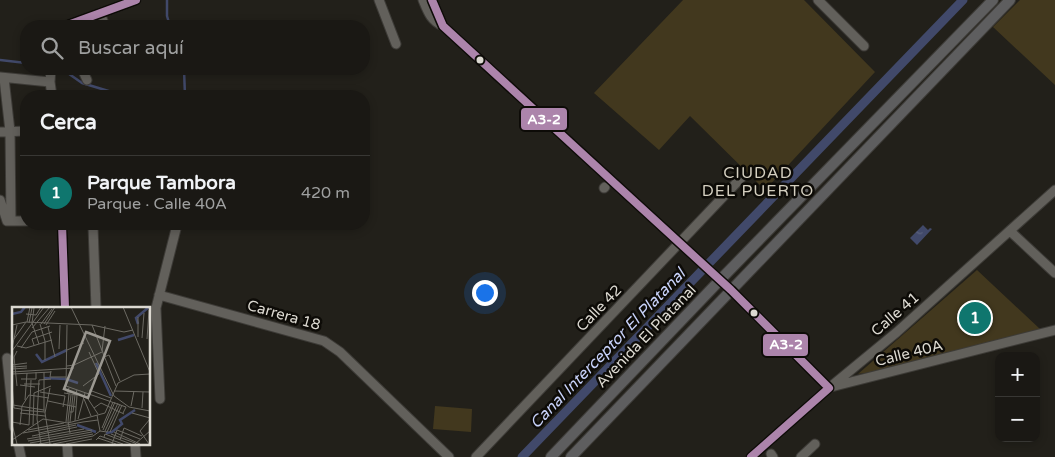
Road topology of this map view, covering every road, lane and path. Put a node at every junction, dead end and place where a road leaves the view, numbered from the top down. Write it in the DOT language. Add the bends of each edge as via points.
graph roads {
  1 [pos="136,0"];
  2 [pos="380,0"];
  3 [pos="423,0"];
  4 [pos="432,0"];
  5 [pos="818,0"];
  6 [pos="994,0"];
  7 [pos="1010,0"];
  8 [pos="100,13"];
  9 [pos="82,20"];
  10 [pos="103,20"];
  11 [pos="440,22"];
  12 [pos="396,44"];
  13 [pos="864,46"];
  14 [pos="51,75"];
  15 [pos="85,75"];
  16 [pos="2,77"];
  17 [pos="87,80"];
  18 [pos="50,82"];
  19 [pos="51,90"];
  20 [pos="10,131"];
  21 [pos="20,131"];
  22 [pos="0,132"];
  23 [pos="742,177"];
  24 [pos="1055,190"];
  25 [pos="0,200"];
  26 [pos="9,221"];
  27 [pos="20,221"];
  28 [pos="62,230"];
  29 [pos="93,230"];
  30 [pos="176,230"];
  31 [pos="1010,231"];
  32 [pos="680,244"];
  33 [pos="1055,273"];
  34 [pos="718,278"];
  35 [pos="731,290"];
  36 [pos="158,295"];
  37 [pos="65,307"];
  38 [pos="96,307"];
  39 [pos="1055,330"];
  40 [pos="7,358"];
  41 [pos="829,388"];
  42 [pos="160,399"];
  43 [pos="12,407"];
  44 [pos="18,444"];
  45 [pos="67,444"];
  46 [pos="135,444"];
  47 [pos="815,444"];
  48 [pos="21,457"];
  49 [pos="68,457"];
  50 [pos="136,457"];
  51 [pos="449,457"];
  52 [pos="476,457"];
  53 [pos="551,457"];
  54 [pos="571,457"];
  55 [pos="751,457"];
  56 [pos="801,457"];
  1 -- 8 [label="street"];
  2 -- 12 [label="street"];
  3 -- 11 [label="street" via="429,16"];
  4 -- 11 [label="street"];
  5 -- 13 [label="street"];
  6 -- 34 [label="main road, Avenida El Platanal"];
  7 -- 35 [label="main road, Avenida El Platanal"];
  8 -- 9 [label="street"];
  8 -- 10 [label="street"];
  11 -- 32 [label="street"];
  14 -- 18 [label="street"];
  15 -- 17 [label="street"];
  16 -- 18 [label="street"];
  16 -- 20 [label="street"];
  18 -- 19 [label="street"];
  20 -- 21 [label="street"];
  20 -- 22 [label="street"];
  20 -- 26 [label="street"];
  23 -- 32 [label="street, Calle 42"];
  24 -- 31 [label="street, Calle 41"];
  25 -- 26 [label="street"];
  26 -- 27 [label="street"];
  28 -- 37 [label="street"];
  29 -- 38 [label="street"];
  30 -- 36 [label="street"];
  31 -- 33 [label="street"];
  31 -- 41 [label="street, Calle 41"];
  32 -- 34 [label="street"];
  32 -- 52 [label="street, Calle 42"];
  34 -- 35 [label="street"];
  34 -- 53 [label="main road, Avenida El Platanal"];
  35 -- 41 [label="street"];
  35 -- 54 [label="main road, Avenida El Platanal"];
  36 -- 42 [label="street"];
  36 -- 51 [label="street, Carrera 18" via="324,341 340,352"];
  39 -- 41 [label="street, Calle 40A"];
  40 -- 43 [label="street"];
  41 -- 55 [label="street, Calle 41"];
  44 -- 48 [label="street"];
  45 -- 49 [label="street"];
  46 -- 50 [label="street"];
  47 -- 56 [label="street"];
}
